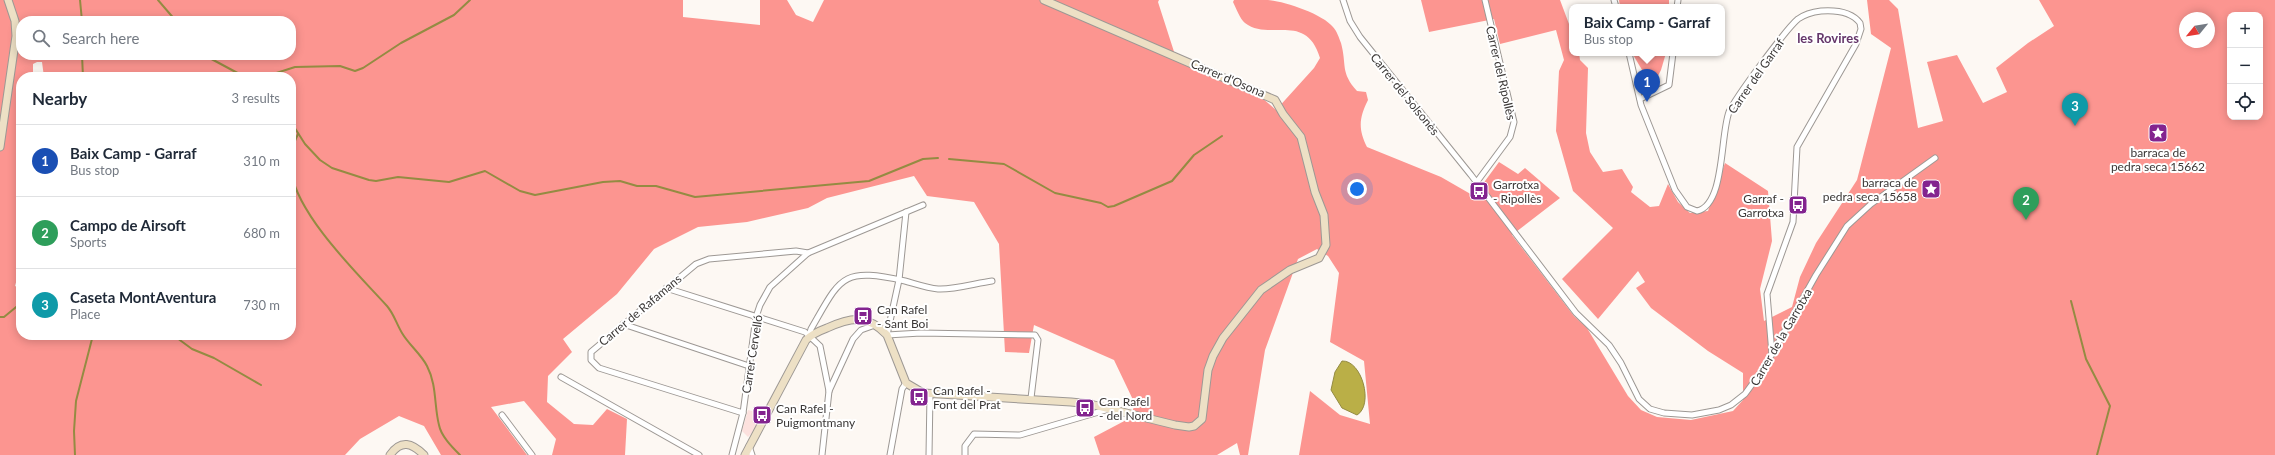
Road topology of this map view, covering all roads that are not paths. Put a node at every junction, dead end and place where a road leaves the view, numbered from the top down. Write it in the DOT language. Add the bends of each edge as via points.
graph roads {
  1 [pos="8,0"];
  2 [pos="1044,0"];
  3 [pos="1343,0"];
  4 [pos="1485,0"];
  5 [pos="1630,56"];
  6 [pos="1673,56"];
  7 [pos="1640,99"];
  8 [pos="0,147"];
  9 [pos="1935,158"];
  10 [pos="1476,183"];
  11 [pos="923,205"];
  12 [pos="906,212"];
  13 [pos="808,253"];
  14 [pos="899,280"];
  15 [pos="992,281"];
  16 [pos="666,288"];
  17 [pos="756,317"];
  18 [pos="623,324"];
  19 [pos="875,325"];
  20 [pos="887,335"];
  21 [pos="809,336"];
  22 [pos="1772,354"];
  23 [pos="749,366"];
  24 [pos="561,377"];
  25 [pos="906,383"];
  26 [pos="829,391"];
  27 [pos="930,394"];
  28 [pos="1031,398"];
  29 [pos="1109,409"];
  30 [pos="743,413"];
  31 [pos="502,415"];
  32 [pos="749,446"];
  33 [pos="390,455"];
  34 [pos="424,455"];
  35 [pos="532,455"];
  36 [pos="699,455"];
  37 [pos="732,455"];
  38 [pos="745,455"];
  39 [pos="752,455"];
  40 [pos="822,455"];
  41 [pos="890,455"];
  42 [pos="929,455"];
  43 [pos="965,455"];
  1 -- 8 [label="street" via="14,16 16,36"];
  2 -- 29 [label="street, Carrer d'Osona" via="1276,100 1283,114 1301,137 1324,216 1326,245 1319,258 1290,270 1269,283 1254,298 1224,338 1211,363 1204,412 1199,422 1184,427"];
  3 -- 10 [label="street, Carrer del Solsonès" via="1350,21 1360,37"];
  4 -- 10 [label="street, Carrer del Ripollès" via="1514,122 1510,137"];
  5 -- 7 [label="street"];
  6 -- 7 [label="street" via="1669,86"];
  7 -- 22 [label="street, Carrer del Garraf" via="1675,190 1687,207 1702,210 1712,200 1715,190 1730,110 1791,27 1807,14 1830,10 1852,15 1860,22 1861,29 1856,44 1797,148 1793,222 1767,294"];
  9 -- 22 [label="street, Carrer de la Garrotxa" via="1871,204 1847,226"];
  10 -- 22 [label="street, Carrer de la Garrotxa" via="1571,307 1609,345 1639,399 1650,409 1669,414 1692,415 1725,408 1751,388"];
  11 -- 12 [label="street, Carrer Cervelló"];
  12 -- 13 [label="street, Carrer Cervelló"];
  12 -- 14 [label="street"];
  13 -- 16 [label="street, Carrer de Rafamans" via="796,251 709,259 696,264"];
  13 -- 17 [label="street, Carrer Cervelló" via="780,276 770,288"];
  14 -- 15 [label="street" via="938,289"];
  14 -- 20 [label="street"];
  14 -- 21 [label="street" via="868,275 844,279 834,289 810,329"];
  16 -- 17 [label="street"];
  16 -- 18 [label="street, Carrer de Rafamans"];
  17 -- 21 [label="street" via="805,332"];
  17 -- 23 [label="street, Carrer Cervelló"];
  18 -- 23 [label="street"];
  18 -- 30 [label="street, Carrer de Rafamans" via="591,352 591,360 599,368"];
  19 -- 20 [label="street"];
  19 -- 21 [label="street" via="858,318 852,319"];
  19 -- 26 [label="street" via="862,330 853,339"];
  20 -- 25 [label="street"];
  20 -- 28 [label="street" via="1035,335 1038,340"];
  21 -- 26 [label="street" via="820,346"];
  21 -- 32 [label="street"];
  23 -- 30 [label="street, Carrer Cervelló"];
  24 -- 36 [label="street"];
  25 -- 27 [label="street" via="917,391"];
  25 -- 41 [label="street" via="902,388"];
  26 -- 40 [label="street"];
  27 -- 28 [label="street"];
  27 -- 42 [label="street"];
  28 -- 29 [label="street"];
  29 -- 43 [label="street" via="1020,435 974,434 964,446"];
  30 -- 37 [label="street, Carrer Cervelló"];
  31 -- 35 [label="street"];
  32 -- 38 [label="street"];
  32 -- 39 [label="street"];
  33 -- 34 [label="street" via="399,445 406,443"];
}
